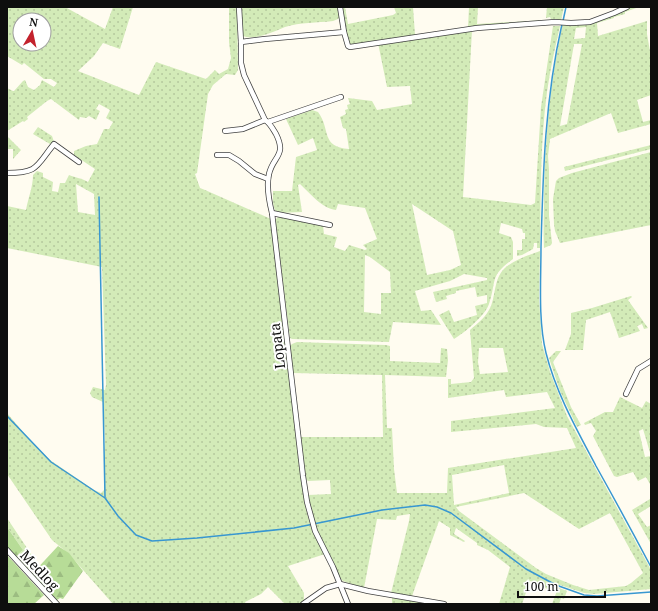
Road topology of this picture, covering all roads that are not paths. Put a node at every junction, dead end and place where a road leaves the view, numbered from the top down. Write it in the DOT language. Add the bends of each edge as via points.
graph roads {
  1 [pos="239,7"];
  2 [pos="340,7"];
  3 [pos="627,7"];
  4 [pos="344,32"];
  5 [pos="241,42"];
  6 [pos="341,97"];
  7 [pos="267,121"];
  8 [pos="225,131"];
  9 [pos="216,155"];
  10 [pos="79,162"];
  11 [pos="7,173"];
  12 [pos="268,180"];
  13 [pos="272,213"];
  14 [pos="330,225"];
  15 [pos="651,362"];
  16 [pos="626,394"];
  17 [pos="7,550"];
  18 [pos="340,584"];
  19 [pos="57,604"];
  20 [pos="303,604"];
  21 [pos="348,604"];
  22 [pos="444,604"];
  1 -- 5 [label="street, Lopata"];
  2 -- 4 [label="street"];
  3 -- 4 [label="street" via="590,22 477,28 350,47"];
  4 -- 5 [label="street"];
  5 -- 7 [label="street, Lopata" via="244,75"];
  6 -- 7 [label="street"];
  7 -- 8 [label="street" via="243,129"];
  7 -- 12 [label="street, Lopata" via="281,147 269,172"];
  9 -- 12 [label="street" via="229,155"];
  10 -- 11 [label="street" via="54,144 39,166 31,171"];
  12 -- 13 [label="street, Lopata"];
  13 -- 14 [label="street"];
  13 -- 18 [label="street, Lopata" via="307,502 315,531"];
  15 -- 16 [label="street" via="638,369"];
  17 -- 19 [label="street, Medlog"];
  18 -- 20 [label="street" via="326,588"];
  18 -- 21 [label="street, Lopata"];
  18 -- 22 [label="street"];
}
